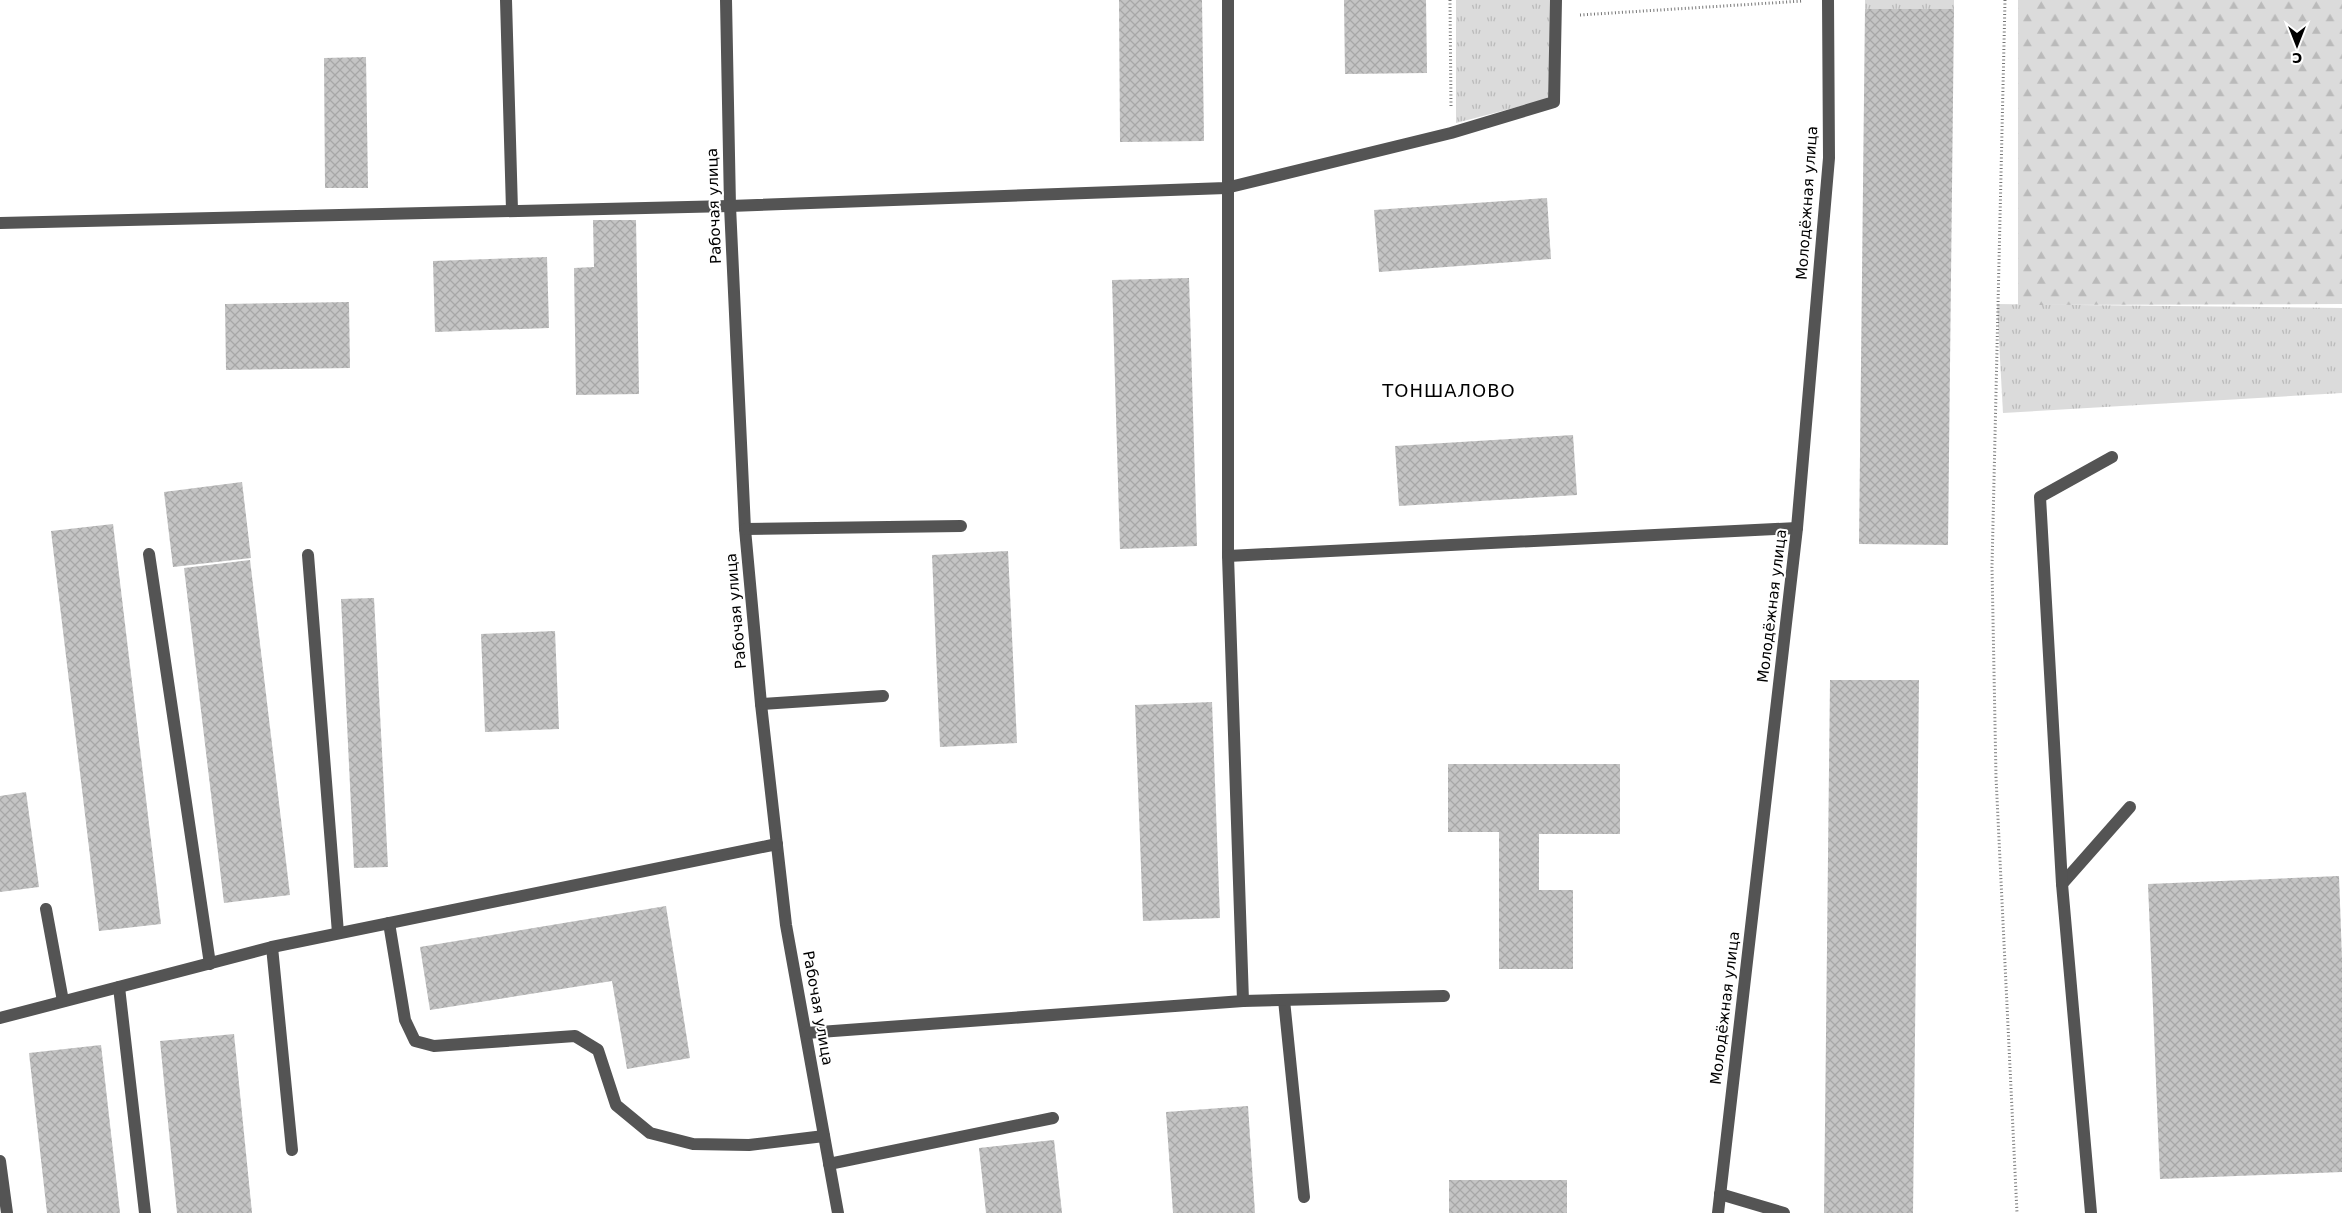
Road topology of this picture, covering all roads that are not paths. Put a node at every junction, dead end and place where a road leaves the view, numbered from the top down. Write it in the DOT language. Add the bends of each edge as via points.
graph roads {
  1 [pos="506,0"];
  2 [pos="726,0"];
  3 [pos="1228,0"];
  4 [pos="1556,0"];
  5 [pos="1828,0"];
  6 [pos="1226,188"];
  7 [pos="730,206"];
  8 [pos="512,210"];
  9 [pos="0,223"];
  10 [pos="2112,457"];
  11 [pos="961,526"];
  12 [pos="1797,528"];
  13 [pos="745,529"];
  14 [pos="149,554"];
  15 [pos="308,555"];
  16 [pos="1228,556"];
  17 [pos="883,696"];
  18 [pos="761,704"];
  19 [pos="2130,806"];
  20 [pos="777,844"];
  21 [pos="2062,884"];
  22 [pos="46,909"];
  23 [pos="389,923"];
  24 [pos="338,933"];
  25 [pos="272,948"];
  26 [pos="210,964"];
  27 [pos="119,987"];
  28 [pos="1444,996"];
  29 [pos="1284,1000"];
  30 [pos="63,1001"];
  31 [pos="1243,1001"];
  32 [pos="0,1018"];
  33 [pos="806,1033"];
  34 [pos="1053,1118"];
  35 [pos="824,1136"];
  36 [pos="292,1150"];
  37 [pos="0,1161"];
  38 [pos="829,1164"];
  39 [pos="1720,1194"];
  40 [pos="1304,1197"];
  41 [pos="7,1213"];
  42 [pos="145,1213"];
  43 [pos="838,1213"];
  44 [pos="1718,1213"];
  45 [pos="1784,1213"];
  46 [pos="2091,1213"];
  1 -- 8 [label="street"];
  2 -- 7 [label="street, Рабочая улица"];
  3 -- 6 [label="street"];
  4 -- 6 [label="street" via="1554,102 1451,133"];
  5 -- 12 [label="street, Молодёжная улица" via="1829,158"];
  6 -- 7 [label="street"];
  6 -- 16 [label="street"];
  7 -- 8 [label="street"];
  7 -- 13 [label="street, Рабочая улица"];
  8 -- 9 [label="street"];
  10 -- 21 [label="street" via="2040,497"];
  11 -- 13 [label="street"];
  12 -- 16 [label="street"];
  12 -- 39 [label="street, Молодёжная улица"];
  13 -- 18 [label="street, Рабочая улица"];
  14 -- 26 [label="street"];
  15 -- 24 [label="street"];
  16 -- 31 [label="street"];
  17 -- 18 [label="street"];
  18 -- 20 [label="street, Рабочая улица"];
  19 -- 21 [label="street"];
  20 -- 23 [label="street"];
  20 -- 33 [label="street, Рабочая улица" via="786,925"];
  21 -- 46 [label="street"];
  22 -- 30 [label="street"];
  23 -- 24 [label="street"];
  23 -- 35 [label="street" via="405,1020 415,1041 434,1046 575,1036 598,1050 616,1105 650,1133 693,1144 750,1145"];
  24 -- 25 [label="street"];
  25 -- 26 [label="street"];
  25 -- 36 [label="street"];
  26 -- 27 [label="street"];
  27 -- 30 [label="street"];
  27 -- 42 [label="street"];
  28 -- 29 [label="street"];
  29 -- 31 [label="street"];
  29 -- 40 [label="street"];
  30 -- 32 [label="street"];
  31 -- 33 [label="street"];
  33 -- 35 [label="street, Рабочая улица"];
  34 -- 38 [label="street"];
  35 -- 38 [label="street, Рабочая улица"];
  37 -- 41 [label="street"];
  38 -- 43 [label="street, Рабочая улица"];
  39 -- 44 [label="street, Молодёжная улица"];
  39 -- 45 [label="street"];
}
